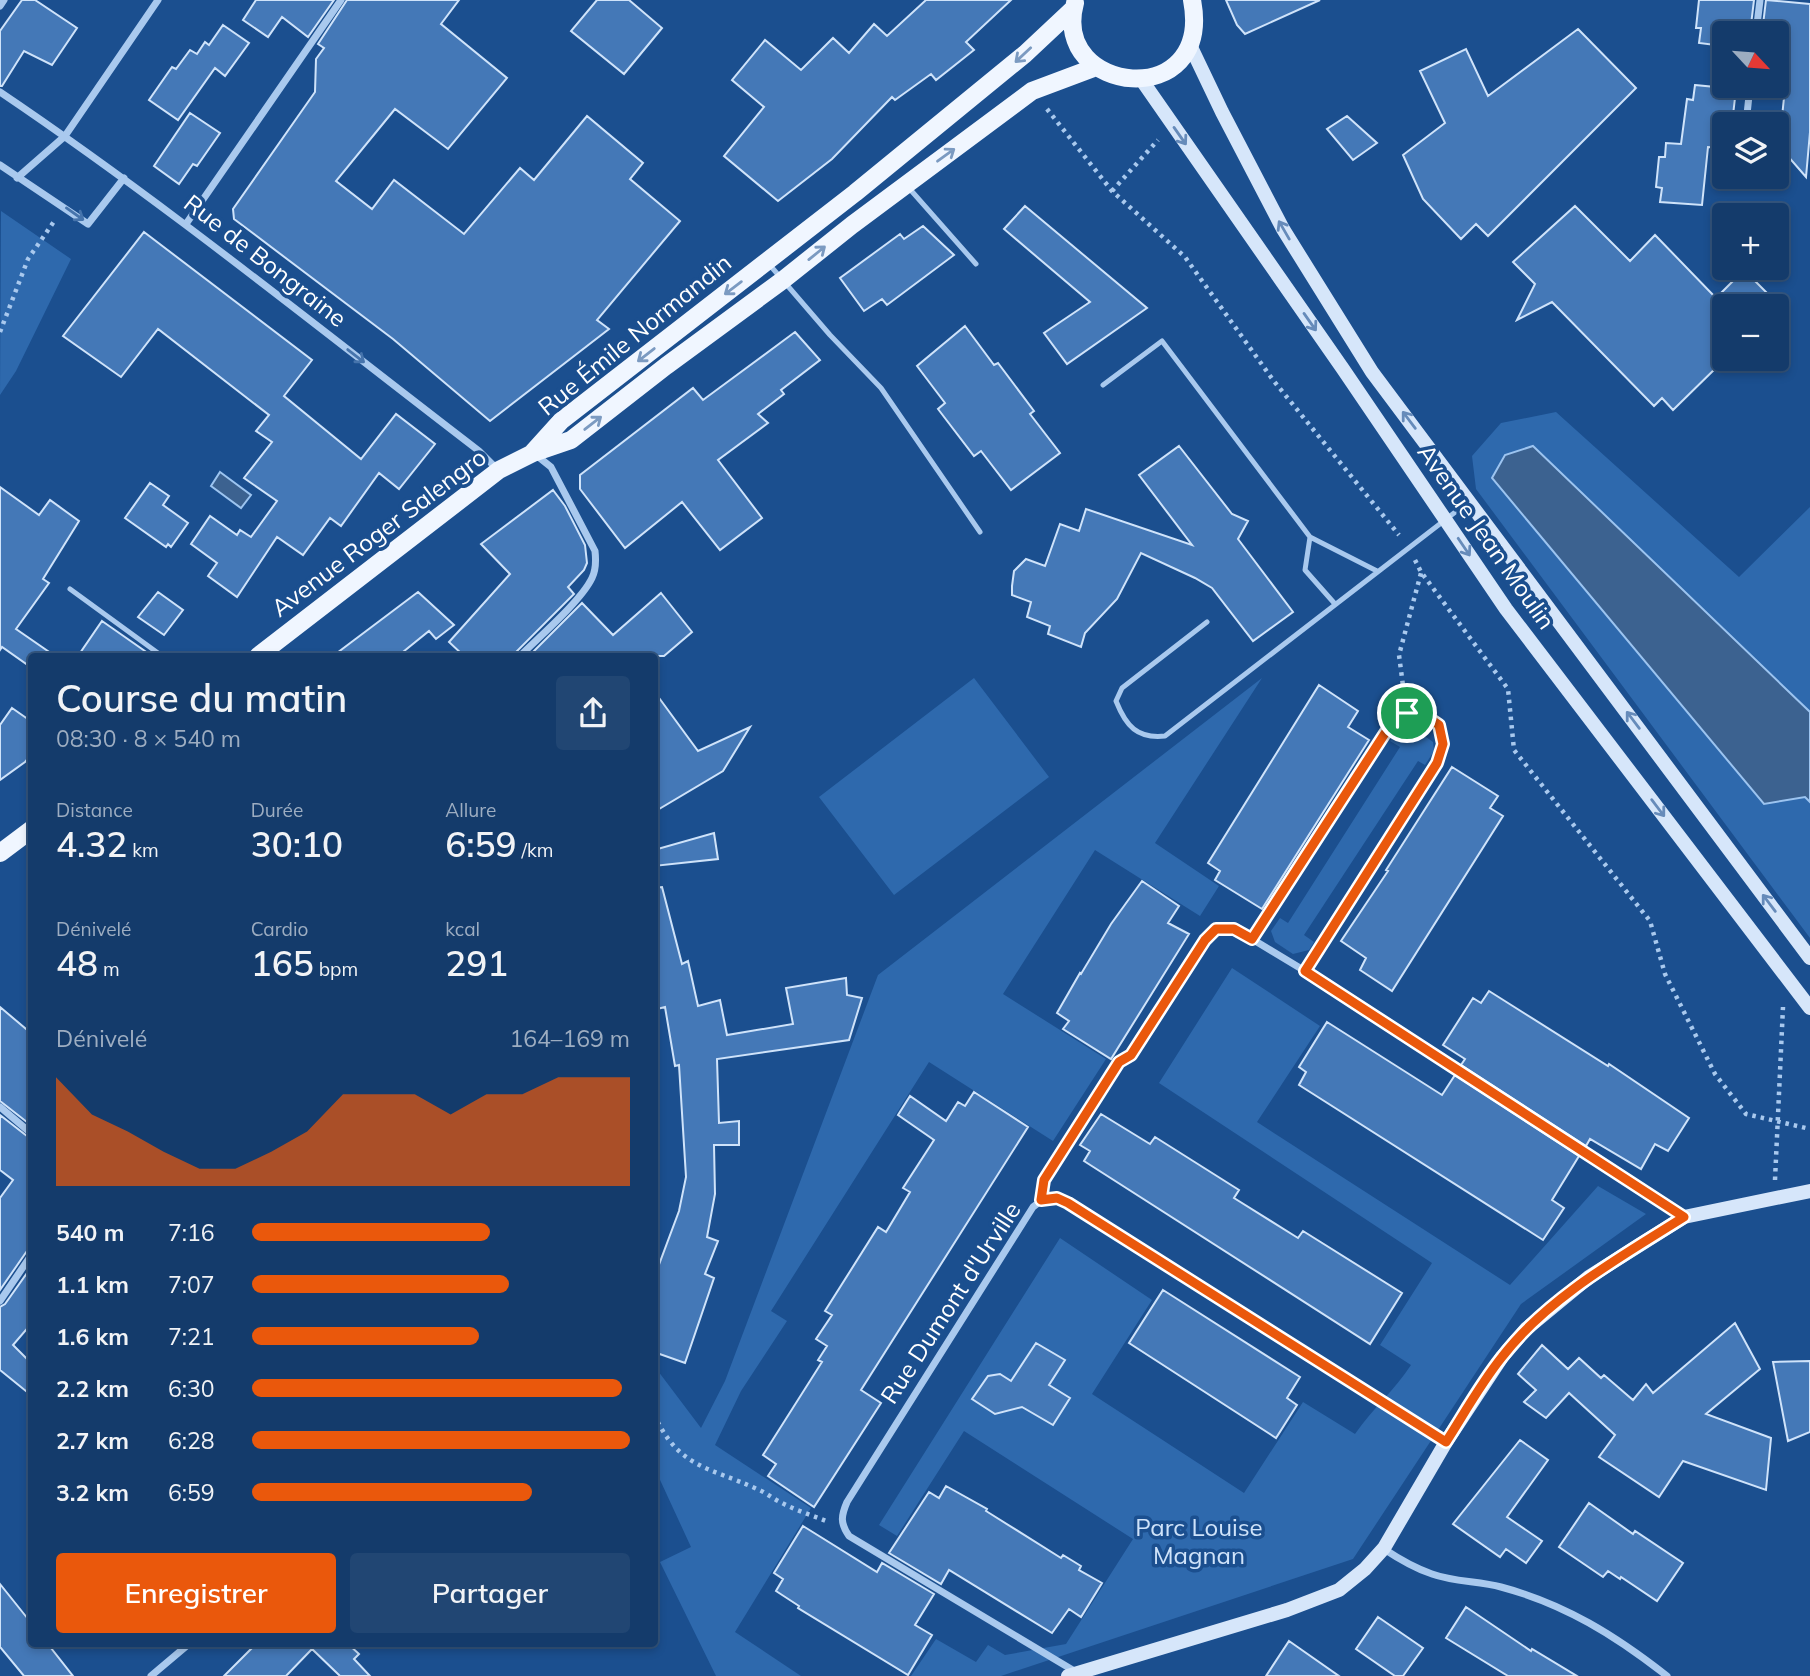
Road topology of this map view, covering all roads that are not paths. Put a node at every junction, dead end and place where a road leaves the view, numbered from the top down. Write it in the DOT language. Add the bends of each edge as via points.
graph roads {
  1 [pos="4,0"];
  2 [pos="158,0"];
  3 [pos="341,0"];
  4 [pos="1192,0"];
  5 [pos="1760,0"];
  6 [pos="1075,4"];
  7 [pos="0,6"];
  8 [pos="1757,21"];
  9 [pos="1190,45"];
  10 [pos="1097,67"];
  11 [pos="1141,79"];
  12 [pos="0,92"];
  13 [pos="65,136"];
  14 [pos="0,165"];
  15 [pos="17,178"];
  16 [pos="124,178"];
  17 [pos="906,185"];
  18 [pos="186,224"];
  19 [pos="767,262"];
  20 [pos="976,264"];
  21 [pos="783,281"];
  22 [pos="1103,385"];
  23 [pos="533,453"];
  24 [pos="499,470"];
  25 [pos="1470,501"];
  26 [pos="1445,519"];
  27 [pos="980,532"];
  28 [pos="1310,537"];
  29 [pos="1377,571"];
  30 [pos="70,589"];
  31 [pos="1335,604"];
  32 [pos="1207,622"];
  33 [pos="158,653"];
  34 [pos="262,653"];
  35 [pos="523,653"];
  36 [pos="28,832"];
  37 [pos="0,853"];
  38 [pos="1252,939"];
  39 [pos="1810,958"];
  40 [pos="1305,971"];
  41 [pos="1810,1008"];
  42 [pos="1131,1055"];
  43 [pos="0,1107"];
  44 [pos="28,1131"];
  45 [pos="1810,1191"];
  46 [pos="1684,1217"];
  47 [pos="28,1260"];
  48 [pos="0,1301"];
  49 [pos="1446,1442"];
  50 [pos="1384,1548"];
  51 [pos="185,1647"];
  52 [pos="1073,1674"];
  53 [pos="152,1676"];
  54 [pos="1667,1676"];
  1 -- 7 [label="street"];
  2 -- 13 [label="street"];
  3 -- 18 [label="street"];
  4 -- 9 [label="main road" via="1195,15"];
  5 -- 8 [label="street"];
  6 -- 10 [label="main road" via="1077,42"];
  6 -- 19 [label="main road, Rue Émile Normandin, one-way" via="1004,72"];
  9 -- 11 [label="main road" via="1182,59 1167,70"];
  25 -- 9 [label="main road, Avenue Jean Moulin, one-way" via="1372,372 1283,229"];
  10 -- 11 [label="main road" via="1110,75"];
  17 -- 10 [label="main road, Rue Émile Normandin, one-way" via="1032,91"];
  11 -- 26 [label="main road, Avenue Jean Moulin, one-way"];
  12 -- 13 [label="street, Rue de Bongraine"];
  13 -- 15 [label="street"];
  13 -- 16 [label="street, Rue de Bongraine"];
  14 -- 15 [label="street"];
  15 -- 16 [label="street, one-way" via="88,224"];
  16 -- 18 [label="street, Rue de Bongraine"];
  17 -- 20 [label="lane"];
  21 -- 17 [label="main road, Rue Émile Normandin, one-way"];
  18 -- 24 [label="street, Rue de Bongraine, one-way"];
  19 -- 21 [label="lane"];
  19 -- 23 [label="main road, Rue Émile Normandin, one-way" via="561,421"];
  23 -- 21 [label="main road, Rue Émile Normandin, one-way" via="571,440"];
  21 -- 27 [label="lane" via="881,388"];
  22 -- 28 [label="lane" via="1161,341"];
  23 -- 24 [label="main road, Avenue Roger Salengro"];
  23 -- 35 [label="street" via="551,467 596,560 594,576 585,590"];
  24 -- 34 [label="main road, Avenue Roger Salengro"];
  25 -- 26 [label="lane"];
  39 -- 25 [label="main road, Avenue Jean Moulin, one-way"];
  26 -- 29 [label="lane"];
  26 -- 41 [label="main road, Avenue Jean Moulin, one-way" via="1506,610"];
  28 -- 29 [label="lane"];
  28 -- 31 [label="lane" via="1305,570"];
  29 -- 31 [label="lane"];
  30 -- 33 [label="lane"];
  31 -- 32 [label="lane" via="1165,736 1149,738 1134,730 1123,719 1116,701 1122,688"];
  36 -- 37 [label="main road"];
  38 -- 40 [label="street"];
  38 -- 40 [label="street" via="1391,724 1407,713 1423,714 1439,725 1443,744 1437,763"];
  38 -- 42 [label="street" via="1234,929 1216,929"];
  40 -- 46 [label="street"];
  43 -- 44 [label="street"];
  45 -- 46 [label="main road"];
  46 -- 49 [label="main road" via="1589,1277 1526,1329"];
  47 -- 48 [label="street"];
  49 -- 50 [label="main road"];
  49 -- 52 [label="street, Rue Dumont d'Urville" via="1068,1203 1057,1198 1041,1200 841,1516 849,1536"];
  50 -- 52 [label="main road" via="1339,1590"];
  50 -- 54 [label="street" via="1434,1575 1503,1587 1564,1610 1600,1627"];
  51 -- 53 [label="street"];
}
